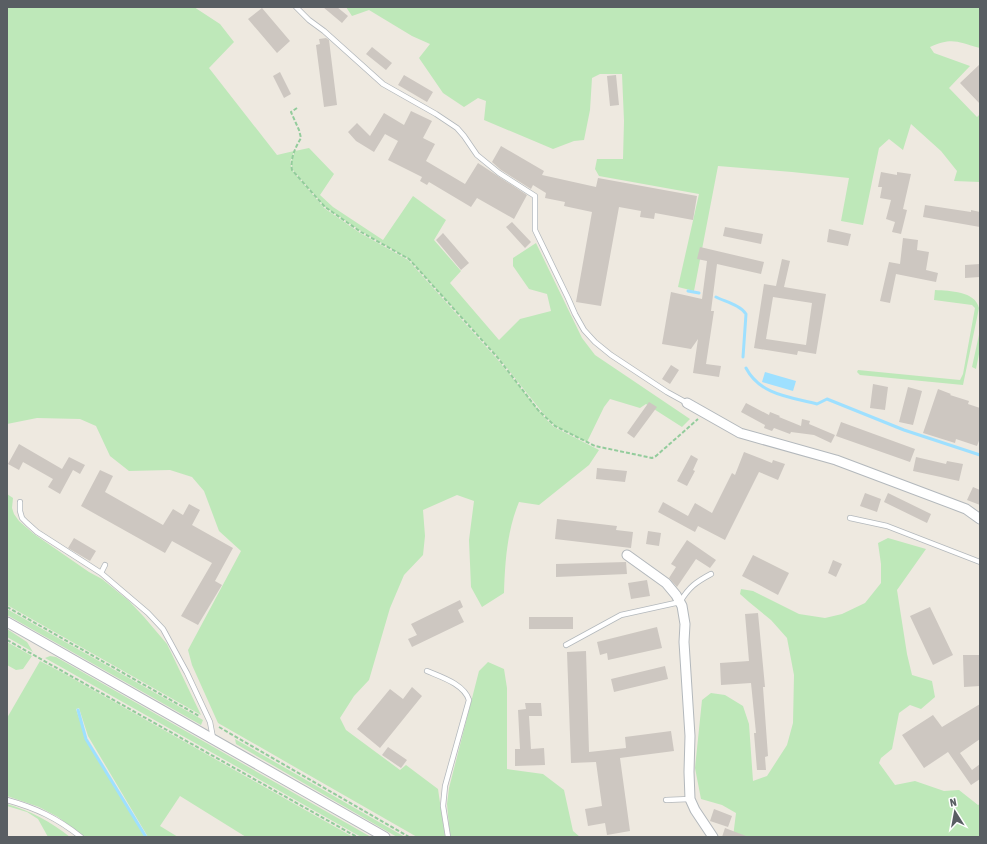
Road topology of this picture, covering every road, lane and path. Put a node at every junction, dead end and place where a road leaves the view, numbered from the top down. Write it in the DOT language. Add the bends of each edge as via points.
graph roads {
  1 [pos="296,7"];
  2 [pos="297,108"];
  3 [pos="687,403"];
  4 [pos="705,413"];
  5 [pos="20,502"];
  6 [pos="850,518"];
  7 [pos="980,519"];
  8 [pos="627,556"];
  9 [pos="980,562"];
  10 [pos="105,564"];
  11 [pos="101,573"];
  12 [pos="711,574"];
  13 [pos="680,602"];
  14 [pos="7,622"];
  15 [pos="7,640"];
  16 [pos="566,645"];
  17 [pos="427,672"];
  18 [pos="212,738"];
  19 [pos="690,799"];
  20 [pos="7,800"];
  21 [pos="666,800"];
  22 [pos="81,837"];
  23 [pos="357,837"];
  24 [pos="385,837"];
  25 [pos="448,837"];
  26 [pos="713,837"];
  1 -- 3 [label="lane" via="383,84 457,128 477,155 535,196 535,230 584,330 611,356"];
  2 -- 4 [label="path" via="291,112 301,138 291,162 292,170 325,207 361,232 409,259 498,358 538,410 555,426 595,446 652,458"];
  3 -- 4 [label="street"];
  4 -- 7 [label="street" via="740,433 836,460 966,509"];
  5 -- 11 [label="lane" via="22,518 37,532"];
  6 -- 9 [label="lane" via="887,526"];
  8 -- 13 [label="street" via="666,583"];
  10 -- 11 [label="lane"];
  11 -- 18 [label="lane" via="163,629 210,722"];
  12 -- 13 [label="lane" via="688,588"];
  13 -- 16 [label="lane" via="621,614"];
  13 -- 19 [label="street" via="685,624"];
  14 -- 18 [label="street"];
  15 -- 23 [label="path"];
  17 -- 25 [label="lane" via="459,687 467,694 469,700 444,786"];
  18 -- 24 [label="street"];
  19 -- 21 [label="lane"];
  19 -- 26 [label="street"];
  20 -- 22 [label="lane" via="30,806 54,818"];
}
